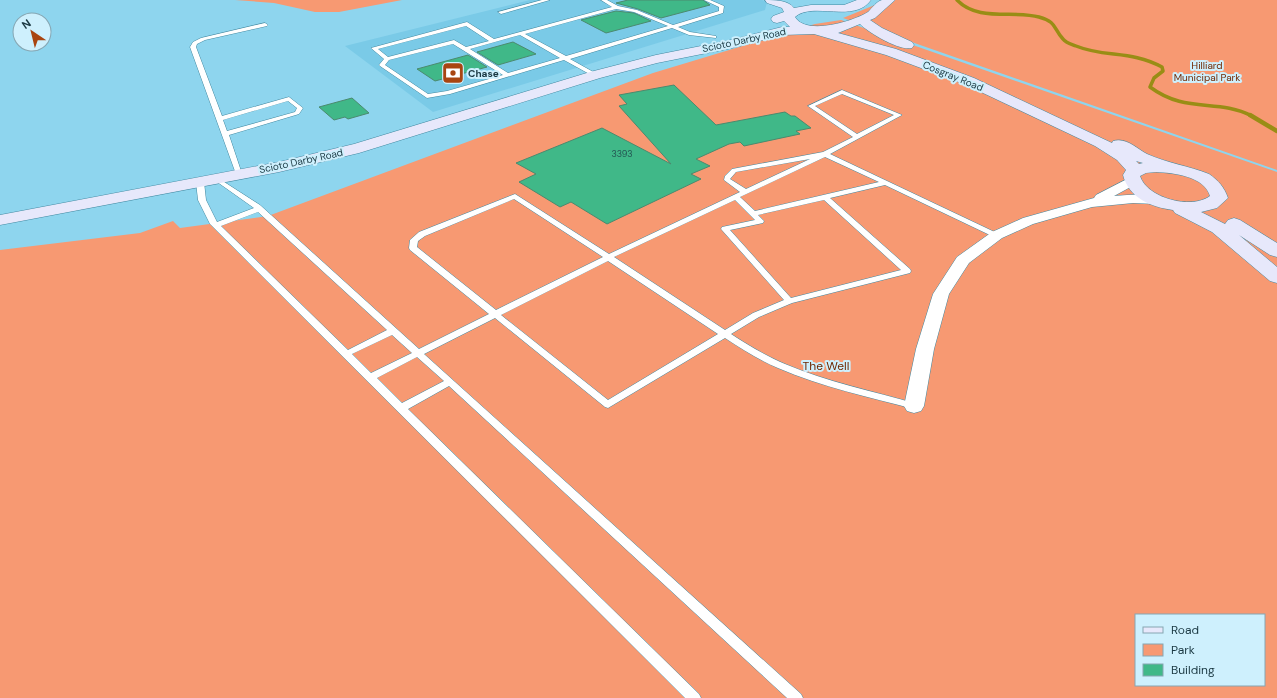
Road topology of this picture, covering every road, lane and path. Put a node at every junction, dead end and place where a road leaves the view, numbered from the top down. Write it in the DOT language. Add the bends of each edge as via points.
graph roads {
  1 [pos="548,0"];
  2 [pos="603,0"];
  3 [pos="706,0"];
  4 [pos="758,0"];
  5 [pos="771,0"];
  6 [pos="865,0"];
  7 [pos="889,0"];
  8 [pos="804,1"];
  9 [pos="836,5"];
  10 [pos="616,7"];
  11 [pos="501,12"];
  12 [pos="791,14"];
  13 [pos="855,21"];
  14 [pos="765,23"];
  15 [pos="265,25"];
  16 [pos="674,27"];
  17 [pos="809,29"];
  18 [pos="520,33"];
  19 [pos="714,36"];
  20 [pos="493,41"];
  21 [pos="465,49"];
  22 [pos="566,58"];
  23 [pos="387,60"];
  24 [pos="595,75"];
  25 [pos="507,76"];
  26 [pos="1021,90"];
  27 [pos="1054,106"];
  28 [pos="220,119"];
  29 [pos="225,134"];
  30 [pos="857,137"];
  31 [pos="825,154"];
  32 [pos="1169,167"];
  33 [pos="238,174"];
  34 [pos="1133,176"];
  35 [pos="216,179"];
  36 [pos="200,182"];
  37 [pos="885,183"];
  38 [pos="744,191"];
  39 [pos="735,196"];
  40 [pos="826,198"];
  41 [pos="1216,202"];
  42 [pos="1092,203"];
  43 [pos="1163,203"];
  44 [pos="260,209"];
  45 [pos="753,214"];
  46 [pos="0,220"];
  47 [pos="216,225"];
  48 [pos="997,234"];
  49 [pos="1277,251"];
  50 [pos="609,257"];
  51 [pos="1277,276"];
  52 [pos="789,301"];
  53 [pos="494,314"];
  54 [pos="393,331"];
  55 [pos="724,333"];
  56 [pos="417,353"];
  57 [pos="346,354"];
  58 [pos="369,378"];
  59 [pos="450,382"];
  60 [pos="914,406"];
  61 [pos="401,408"];
  62 [pos="694,698"];
  63 [pos="796,698"];
  1 -- 11 [label="lane"];
  2 -- 10 [label="lane"];
  3 -- 16 [label="lane" via="722,6 721,12"];
  4 -- 14 [label="main road" via="776,13"];
  5 -- 12 [label="main road, Cosgray Road" via="787,6"];
  6 -- 9 [label="main road, Scioto Darby Road" via="855,5"];
  7 -- 13 [label="main road, Scioto Darby Road" via="871,15"];
  8 -- 9 [label="main road, Cosgray Road"];
  9 -- 12 [label="main road, Scioto Darby Road"];
  9 -- 13 [label="main road, Cosgray Road" via="849,19"];
  10 -- 16 [label="lane" via="635,11"];
  10 -- 18 [label="lane"];
  12 -- 14 [label="main road, Scioto Darby Road"];
  12 -- 17 [label="main road, Cosgray Road" via="789,17 794,24"];
  13 -- 17 [label="main road, Scioto Darby Road" via="833,29"];
  13 -- 26 [label="main road, Cosgray Road" via="873,37 966,67"];
  14 -- 19 [label="main road, Scioto Darby Road"];
  15 -- 28 [label="lane" via="203,39 193,47"];
  16 -- 19 [label="lane" via="689,33"];
  16 -- 22 [label="lane"];
  17 -- 24 [label="main road, Scioto Darby Road" via="782,31"];
  17 -- 34 [label="main road, Cosgray Road" via="890,52 968,81 1101,143 1123,157"];
  18 -- 20 [label="lane"];
  18 -- 22 [label="lane"];
  19 -- 24 [label="main road, Scioto Darby Road" via="649,53 606,68"];
  20 -- 21 [label="lane"];
  20 -- 23 [label="lane" via="467,24 374,48"];
  21 -- 23 [label="lane" via="454,42"];
  21 -- 25 [label="lane"];
  22 -- 24 [label="lane"];
  22 -- 25 [label="lane"];
  23 -- 25 [label="lane" via="382,65 427,96 448,93"];
  24 -- 33 [label="main road, Scioto Darby Road" via="359,148"];
  27 -- 32 [label="main road" via="1129,150"];
  28 -- 29 [label="lane"];
  28 -- 29 [label="lane" via="289,99 300,108 297,114"];
  29 -- 33 [label="lane"];
  30 -- 30 [label="lane" via="899,115 842,92 811,106"];
  30 -- 31 [label="lane"];
  31 -- 37 [label="lane"];
  31 -- 38 [label="lane"];
  31 -- 38 [label="lane" via="734,170 727,180"];
  32 -- 34 [label="main road" via="1150,167"];
  32 -- 41 [label="main road" via="1206,179 1219,192"];
  33 -- 35 [label="main road, Scioto Darby Road"];
  34 -- 42 [label="street"];
  34 -- 43 [label="main road, Cosgray Road" via="1140,191"];
  35 -- 36 [label="main road, Scioto Darby Road"];
  35 -- 44 [label="lane"];
  36 -- 46 [label="main road, Scioto Darby Road"];
  36 -- 47 [label="lane" via="202,200"];
  37 -- 40 [label="lane"];
  37 -- 48 [label="lane"];
  38 -- 39 [label="lane"];
  39 -- 45 [label="lane"];
  39 -- 50 [label="lane"];
  40 -- 45 [label="lane"];
  40 -- 52 [label="lane" via="907,271"];
  41 -- 43 [label="main road, Cosgray Road" via="1198,207"];
  41 -- 49 [label="main road" via="1227,219"];
  42 -- 43 [label="street" via="1133,199"];
  42 -- 48 [label="street" via="1028,221"];
  43 -- 51 [label="main road, Cosgray Road" via="1219,228"];
  44 -- 47 [label="lane"];
  44 -- 54 [label="lane"];
  45 -- 52 [label="lane" via="760,221 725,229"];
  47 -- 57 [label="lane"];
  48 -- 60 [label="street" via="963,260 941,294"];
  50 -- 53 [label="lane"];
  50 -- 53 [label="lane" via="515,196 422,234 414,240 413,248"];
  50 -- 55 [label="lane"];
  52 -- 55 [label="lane" via="756,315"];
  53 -- 55 [label="lane" via="608,405"];
  53 -- 56 [label="lane"];
  54 -- 56 [label="lane"];
  54 -- 57 [label="lane"];
  55 -- 60 [label="lane" via="780,365 838,386"];
  56 -- 58 [label="lane"];
  56 -- 59 [label="lane"];
  57 -- 58 [label="lane"];
  58 -- 61 [label="lane"];
  59 -- 61 [label="lane"];
  59 -- 63 [label="lane"];
  61 -- 62 [label="lane"];
}
